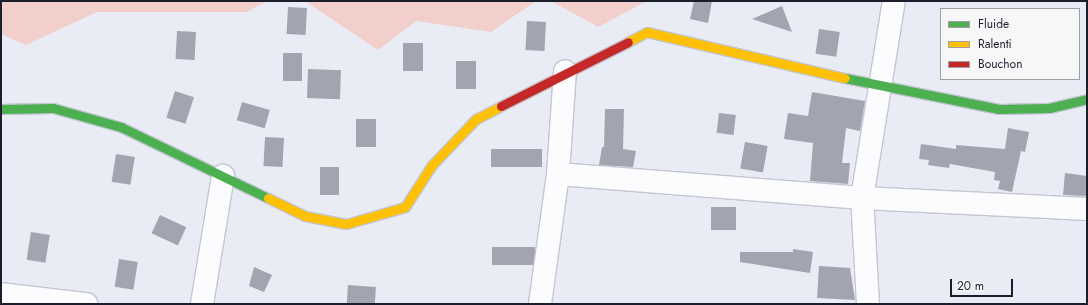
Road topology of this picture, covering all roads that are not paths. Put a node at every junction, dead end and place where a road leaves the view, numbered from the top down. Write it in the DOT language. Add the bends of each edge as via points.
graph roads {
  1 [pos="894,1"];
  2 [pos="565,71"];
  3 [pos="881,87"];
  4 [pos="1087,99"];
  5 [pos="1,109"];
  6 [pos="558,174"];
  7 [pos="223,176"];
  8 [pos="862,198"];
  9 [pos="1087,209"];
  10 [pos="1,294"];
  11 [pos="86,304"];
  12 [pos="202,304"];
  13 [pos="540,304"];
  14 [pos="868,304"];
  1 -- 3 [label="street"];
  2 -- 3 [label="street" via="647,32"];
  2 -- 6 [label="street"];
  2 -- 7 [label="street" via="476,119 432,165 404,206 397,209 346,224 305,216"];
  3 -- 4 [label="street" via="1000,109 1049,108"];
  3 -- 8 [label="street"];
  5 -- 7 [label="street" via="52,108 121,127"];
  6 -- 8 [label="street"];
  6 -- 13 [label="street"];
  7 -- 12 [label="street"];
  8 -- 9 [label="street"];
  8 -- 14 [label="street"];
  10 -- 11 [label="street"];
}
